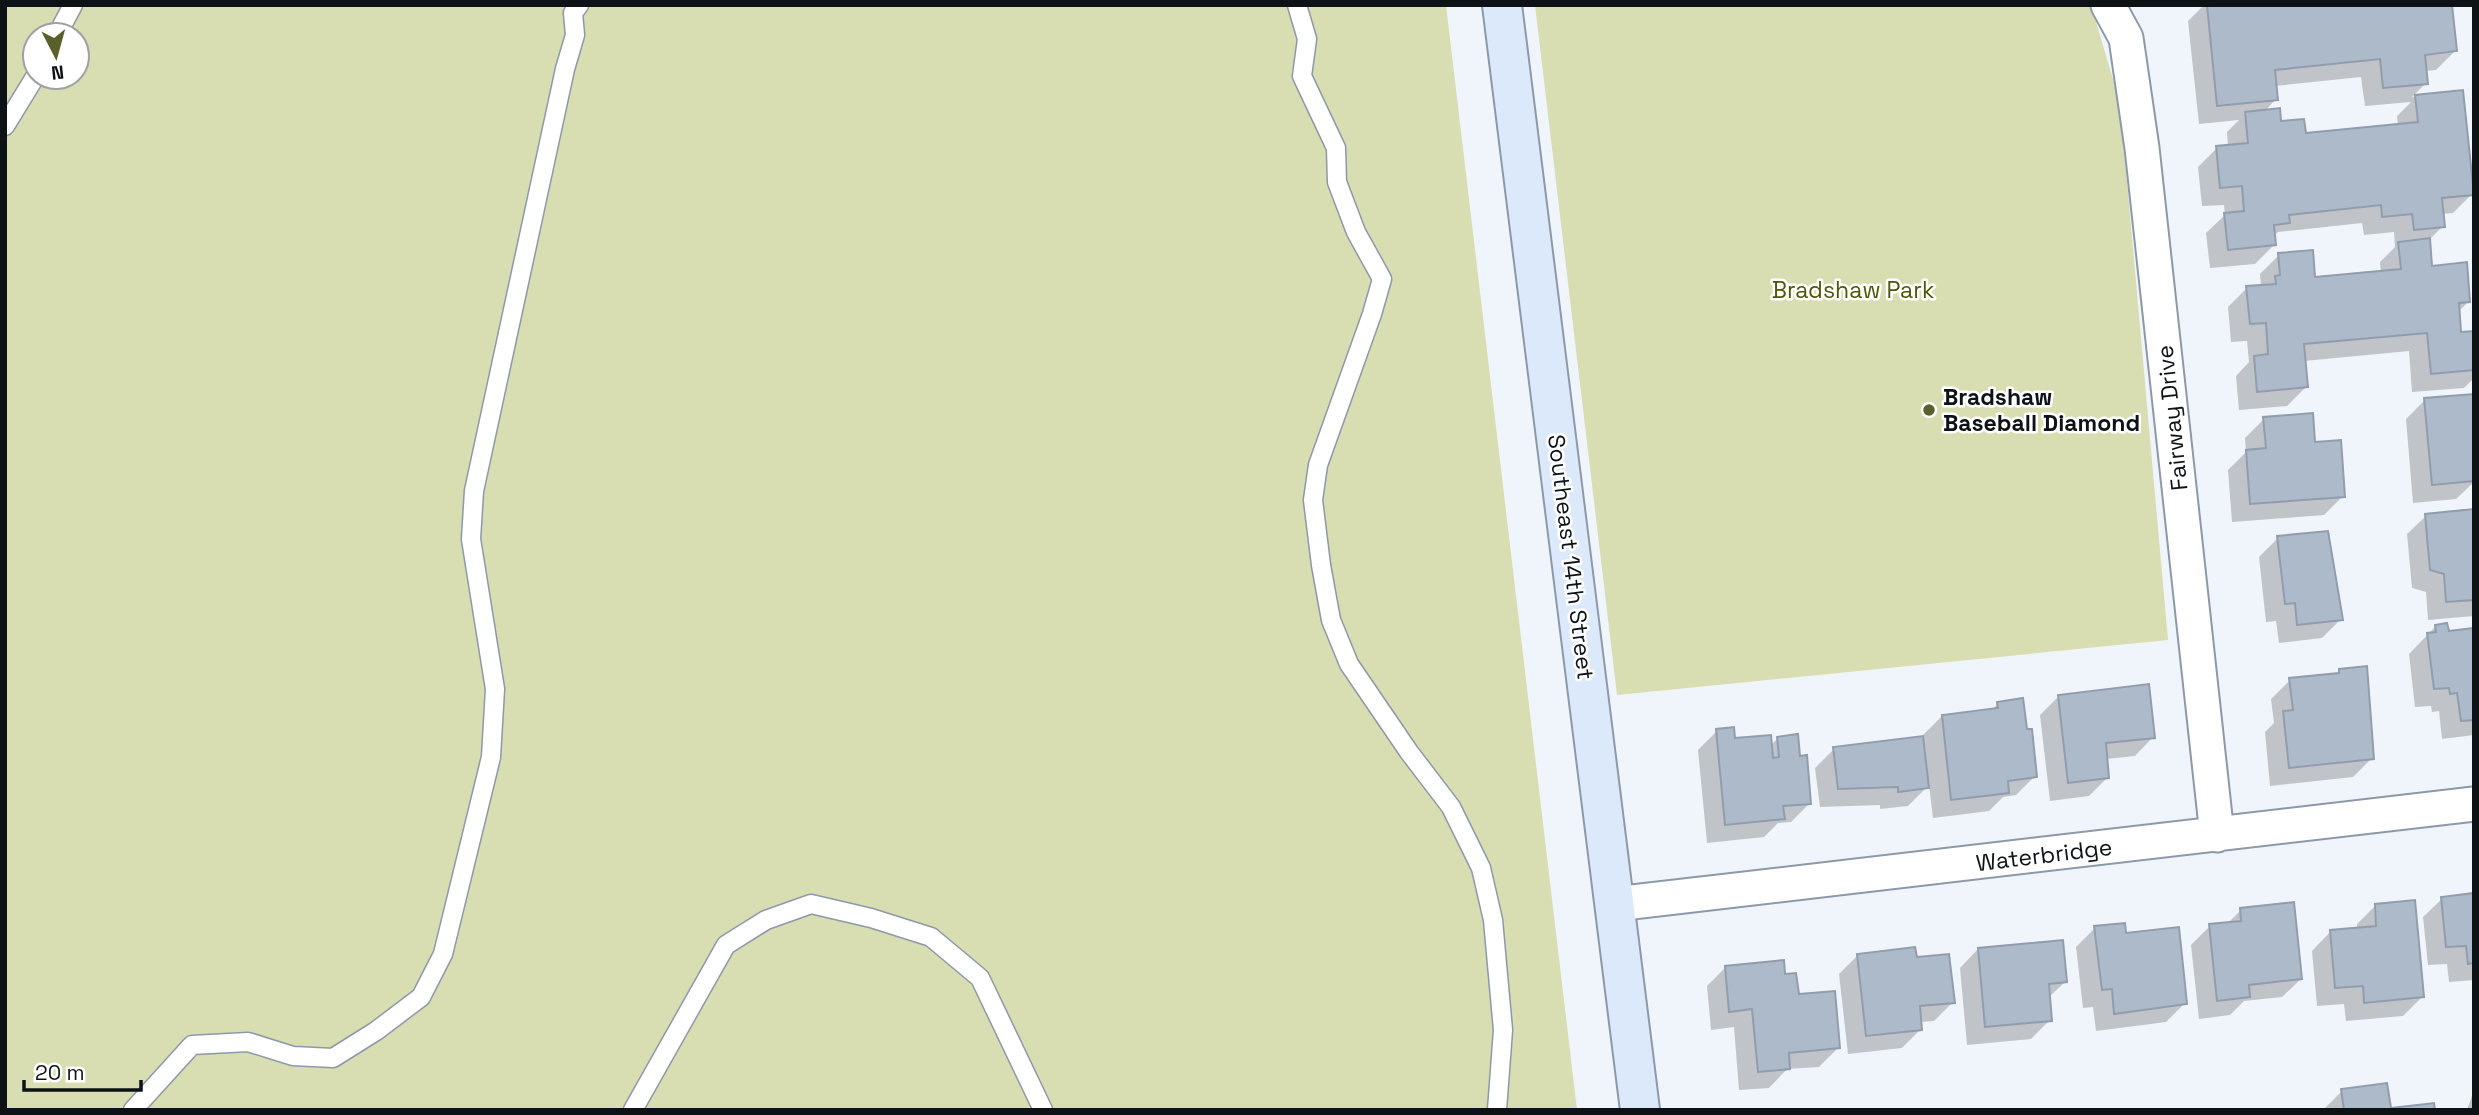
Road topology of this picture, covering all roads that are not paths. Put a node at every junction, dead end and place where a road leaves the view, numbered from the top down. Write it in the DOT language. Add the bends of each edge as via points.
graph roads {
  1 [pos="73,5"];
  2 [pos="579,5"];
  3 [pos="1297,5"];
  4 [pos="1502,5"];
  5 [pos="2108,5"];
  6 [pos="64,21"];
  7 [pos="26,91"];
  8 [pos="5,126"];
  9 [pos="2474,804"];
  10 [pos="2217,835"];
  11 [pos="1615,904"];
  12 [pos="133,1110"];
  13 [pos="633,1110"];
  14 [pos="1043,1110"];
  15 [pos="1497,1110"];
  16 [pos="1640,1110"];
  1 -- 6 [label="lane"];
  2 -- 12 [label="lane" via="573,13 575,35 474,491 471,539 495,689 491,757 443,954 421,997 333,1058 293,1056 248,1042 192,1045"];
  3 -- 15 [label="lane" via="1307,39 1302,76 1336,148 1337,182 1356,232 1382,279 1318,465 1313,500 1321,565 1331,620 1349,664 1451,807 1481,868 1493,920 1503,1030"];
  4 -- 11 [label="street, Southeast 14th Street"];
  5 -- 10 [label="street, Fairway Drive" via="2126,38 2142,148"];
  7 -- 8 [label="lane"];
  9 -- 10 [label="street, Waterbridge"];
  10 -- 11 [label="street, Waterbridge"];
  11 -- 16 [label="street, Southeast 14th Street"];
  13 -- 14 [label="lane" via="726,945 766,920 811,904 931,937 980,978"];
}
